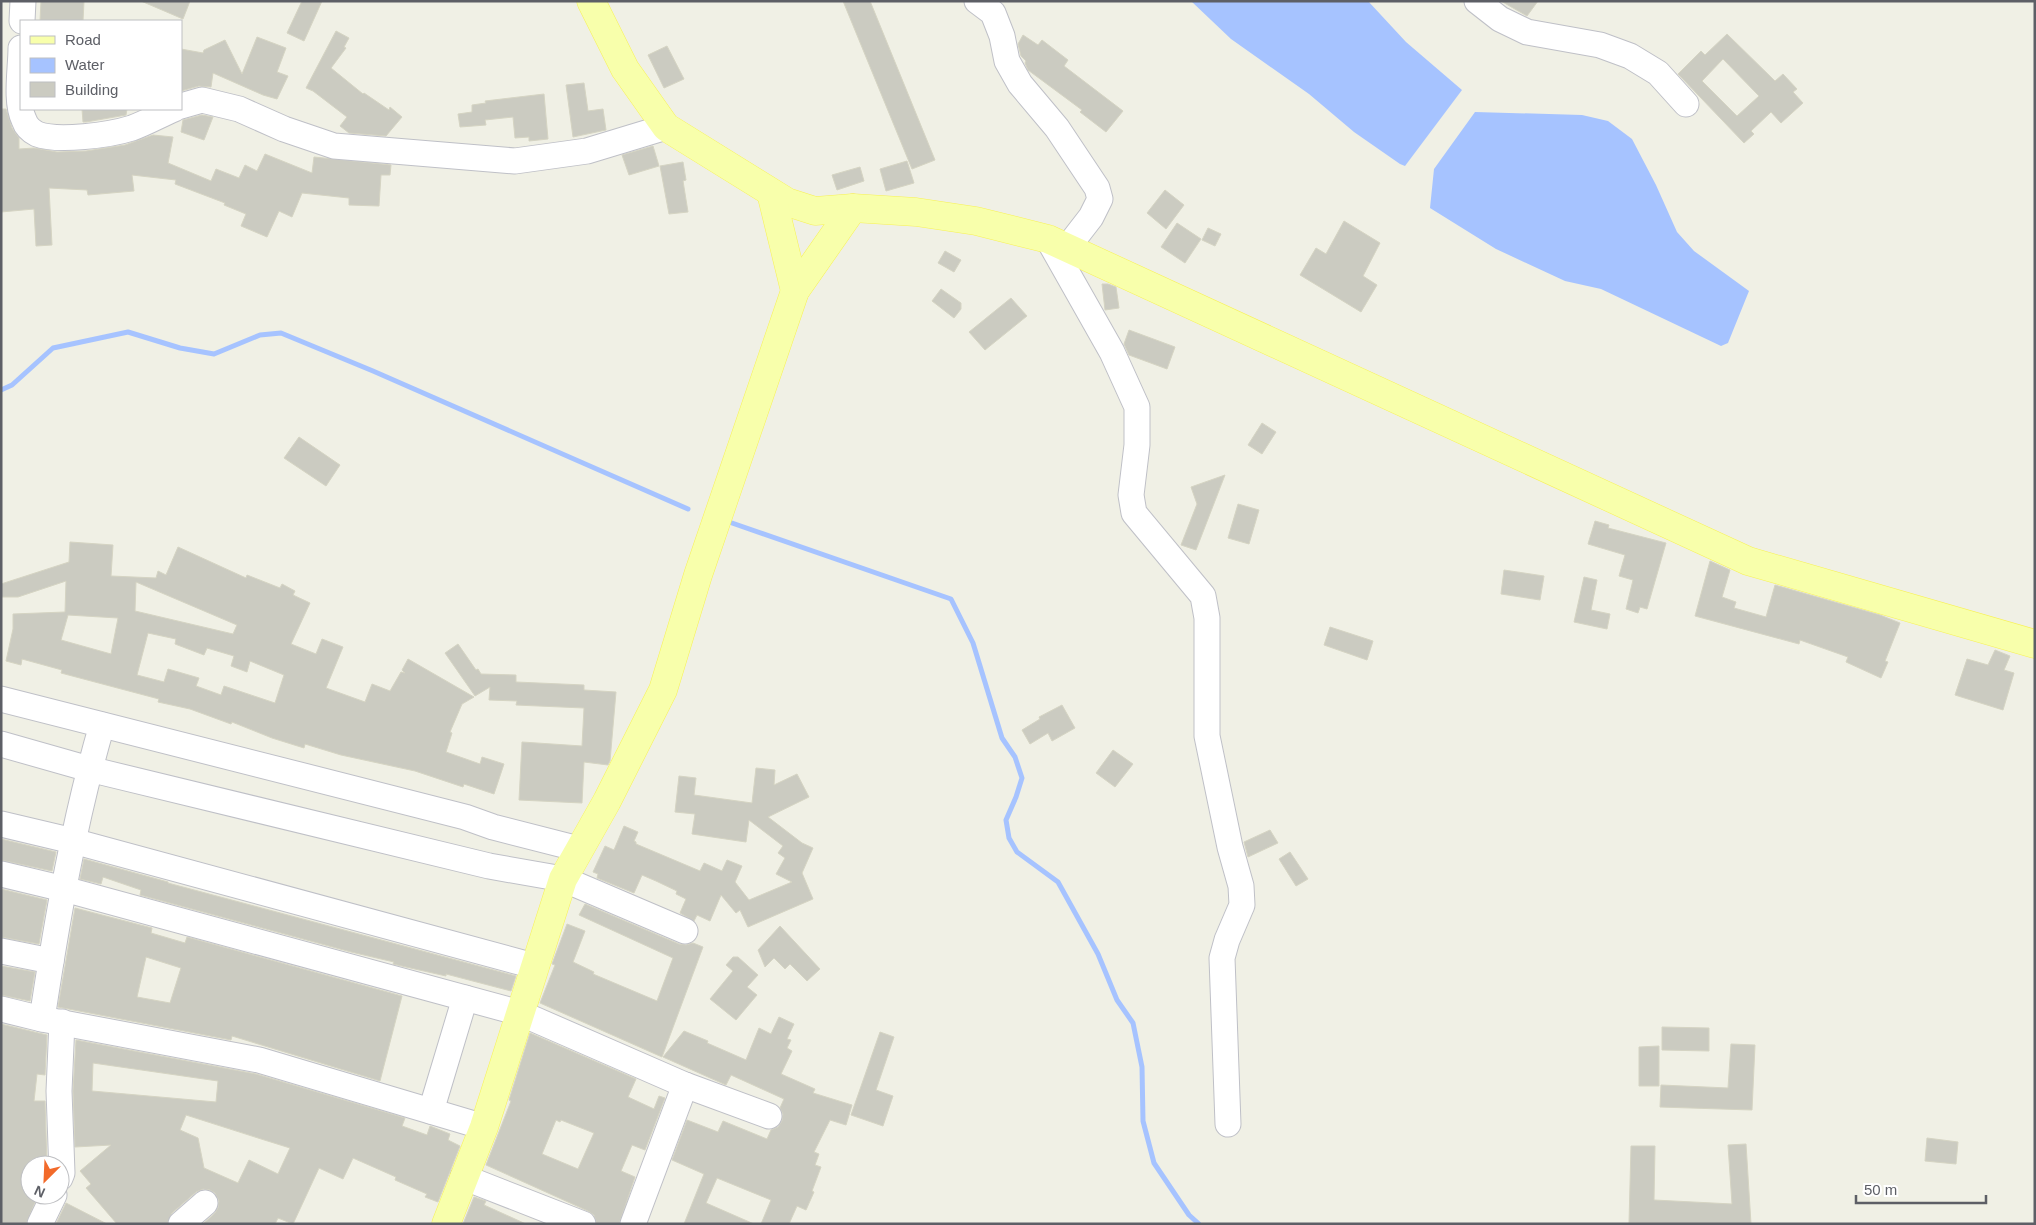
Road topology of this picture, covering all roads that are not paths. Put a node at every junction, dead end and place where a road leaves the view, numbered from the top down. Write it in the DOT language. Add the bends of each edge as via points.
graph roads {
  1 [pos="23,1"];
  2 [pos="591,1"];
  3 [pos="977,1"];
  4 [pos="1477,1"];
  5 [pos="22,20"];
  6 [pos="20,78"];
  7 [pos="1686,104"];
  8 [pos="182,106"];
  9 [pos="172,110"];
  10 [pos="666,127"];
  11 [pos="771,193"];
  12 [pos="853,208"];
  13 [pos="1057,243"];
  14 [pos="795,291"];
  15 [pos="2035,644"];
  16 [pos="1,699"];
  17 [pos="102,725"];
  18 [pos="1,744"];
  19 [pos="90,769"];
  20 [pos="1,824"];
  21 [pos="73,841"];
  22 [pos="579,849"];
  23 [pos="1,874"];
  24 [pos="563,879"];
  25 [pos="64,889"];
  26 [pos="684,931"];
  27 [pos="1,951"];
  28 [pos="51,961"];
  29 [pos="534,966"];
  30 [pos="465,998"];
  31 [pos="1,1009"];
  32 [pos="520,1013"];
  33 [pos="52,1020"];
  34 [pos="685,1085"];
  35 [pos="430,1111"];
  36 [pos="768,1116"];
  37 [pos="1228,1124"];
  38 [pos="484,1127"];
  39 [pos="61,1155"];
  40 [pos="463,1177"];
  41 [pos="206,1203"];
  42 [pos="49,1205"];
  43 [pos="40,1224"];
  44 [pos="181,1224"];
  45 [pos="446,1224"];
  46 [pos="583,1224"];
  47 [pos="633,1224"];
  1 -- 5 [label="street"];
  2 -- 10 [label="main road" via="625,69"];
  3 -- 13 [label="street" via="993,13 1007,61 1020,84 1057,128 1097,188 1100,199 1091,217"];
  4 -- 7 [label="street" via="1500,19 1527,32 1600,45 1630,56 1658,73"];
  6 -- 9 [label="street" via="19,108 30,129 37,134 67,138 99,135 132,128"];
  8 -- 10 [label="street" via="202,100 239,109 334,146 515,160 588,151"];
  10 -- 11 [label="main road"];
  11 -- 12 [label="main road" via="815,211"];
  11 -- 14 [label="main road"];
  12 -- 13 [label="main road" via="916,212 967,220"];
  12 -- 14 [label="main road"];
  13 -- 15 [label="main road" via="1748,561"];
  13 -- 37 [label="street" via="1137,407 1137,444 1130,495 1134,513 1203,596 1207,618 1207,736 1242,895 1242,905 1222,958"];
  14 -- 22 [label="main road" via="698,575 663,690"];
  16 -- 17 [label="street"];
  17 -- 19 [label="street"];
  17 -- 22 [label="street"];
  18 -- 19 [label="street"];
  19 -- 21 [label="street"];
  19 -- 24 [label="street" via="489,866"];
  20 -- 21 [label="street"];
  21 -- 25 [label="street"];
  21 -- 29 [label="street"];
  22 -- 24 [label="main road"];
  23 -- 25 [label="street"];
  24 -- 26 [label="street"];
  24 -- 29 [label="main road"];
  25 -- 28 [label="street"];
  25 -- 30 [label="street"];
  27 -- 28 [label="street"];
  28 -- 33 [label="street"];
  29 -- 32 [label="main road"];
  30 -- 32 [label="street"];
  30 -- 35 [label="street"];
  31 -- 33 [label="street"];
  32 -- 34 [label="street"];
  32 -- 38 [label="main road"];
  33 -- 35 [label="street" via="259,1060"];
  33 -- 39 [label="street"];
  34 -- 36 [label="street"];
  34 -- 47 [label="street"];
  35 -- 38 [label="street"];
  38 -- 40 [label="main road"];
  40 -- 45 [label="main road"];
  40 -- 46 [label="street"];
  41 -- 44 [label="street"];
  42 -- 43 [label="street"];
}
